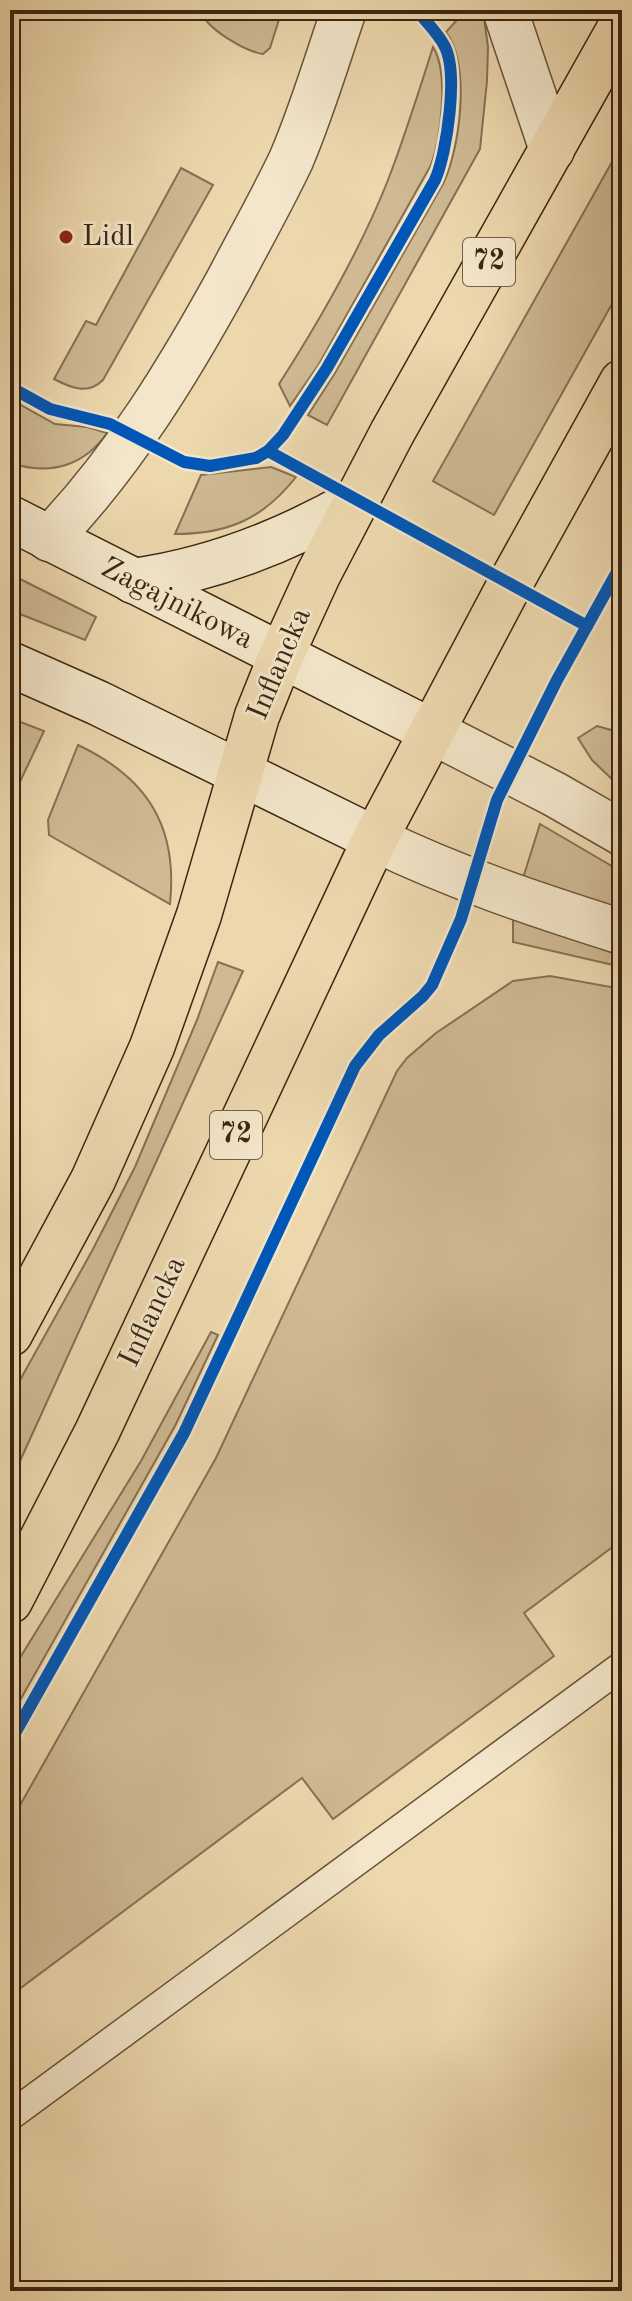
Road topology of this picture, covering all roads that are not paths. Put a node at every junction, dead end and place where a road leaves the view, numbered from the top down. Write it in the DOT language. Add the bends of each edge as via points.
graph roads {
  1 [pos="344,10"];
  2 [pos="505,10"];
  3 [pos="622,24"];
  4 [pos="552,150"];
  5 [pos="622,382"];
  6 [pos="357,500"];
  7 [pos="10,518"];
  8 [pos="49,539"];
  9 [pos="133,581"];
  10 [pos="281,656"];
  11 [pos="10,664"];
  12 [pos="431,731"];
  13 [pos="239,772"];
  14 [pos="622,833"];
  15 [pos="375,839"];
  16 [pos="622,932"];
  17 [pos="10,1334"];
  18 [pos="10,1601"];
  19 [pos="622,1666"];
  20 [pos="10,2116"];
  1 -- 8 [label="street" via="291,158 201,329 129,446"];
  2 -- 4 [label="street"];
  3 -- 4 [label="main road, Inflancka / 72"];
  4 -- 6 [label="main road, Inflancka / 72"];
  5 -- 12 [label="main road, Inflancka / 72"];
  6 -- 9 [label="street" via="250,551"];
  6 -- 10 [label="main road, Inflancka / 72"];
  7 -- 8 [label="street, Zagajnikowa"];
  8 -- 9 [label="street, Zagajnikowa"];
  9 -- 10 [label="street, Zagajnikowa"];
  10 -- 12 [label="street, Zagajnikowa"];
  10 -- 13 [label="main road, Inflancka / 72"];
  11 -- 13 [label="street"];
  12 -- 14 [label="street, Zagajnikowa"];
  12 -- 15 [label="main road, Inflancka / 72"];
  13 -- 15 [label="street"];
  13 -- 17 [label="main road, Inflancka / 72" via="199,915 152,1047 93,1180"];
  15 -- 16 [label="street" via="471,882"];
  15 -- 18 [label="main road, Inflancka / 72" via="97,1432"];
  19 -- 20 [label="lane"];
}
